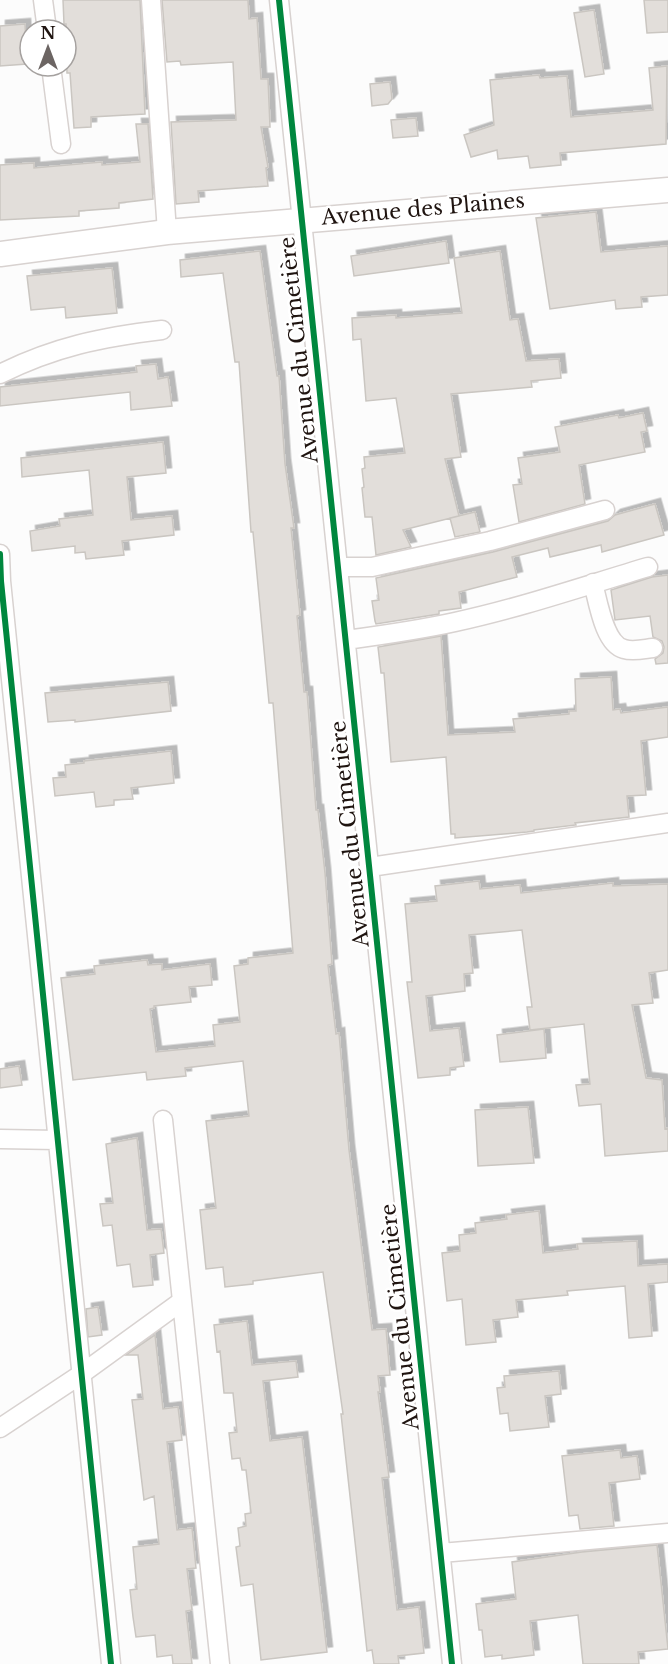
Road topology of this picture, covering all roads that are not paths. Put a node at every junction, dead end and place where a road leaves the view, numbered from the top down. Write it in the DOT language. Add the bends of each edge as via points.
graph roads {
  1 [pos="43,0"];
  2 [pos="151,0"];
  3 [pos="279,0"];
  4 [pos="45,18"];
  5 [pos="53,78"];
  6 [pos="61,144"];
  7 [pos="668,190"];
  8 [pos="302,219"];
  9 [pos="167,232"];
  10 [pos="0,254"];
  11 [pos="162,330"];
  12 [pos="0,374"];
  13 [pos="605,510"];
  14 [pos="0,554"];
  15 [pos="339,567"];
  16 [pos="648,567"];
  17 [pos="593,583"];
  18 [pos="346,640"];
  19 [pos="653,648"];
  20 [pos="668,823"];
  21 [pos="370,867"];
  22 [pos="163,1120"];
  23 [pos="0,1138"];
  24 [pos="57,1140"];
  25 [pos="182,1301"];
  26 [pos="80,1375"];
  27 [pos="0,1428"];
  28 [pos="668,1533"];
  29 [pos="441,1553"];
  30 [pos="111,1664"];
  31 [pos="220,1664"];
  32 [pos="452,1664"];
  1 -- 4 [label="street"];
  2 -- 9 [label="street"];
  3 -- 8 [label="street, Avenue du Cimetière"];
  5 -- 6 [label="street"];
  7 -- 8 [label="street, Avenue des Plaines"];
  8 -- 9 [label="street, Avenue des Plaines"];
  8 -- 15 [label="street, Avenue du Cimetière"];
  9 -- 10 [label="street, Avenue des Plaines"];
  11 -- 12 [label="street" via="74,344"];
  13 -- 15 [label="street" via="372,567"];
  14 -- 24 [label="street"];
  15 -- 18 [label="street, Avenue du Cimetière"];
  16 -- 17 [label="street"];
  17 -- 18 [label="street" via="455,622"];
  17 -- 19 [label="street" via="606,629 615,644 625,650"];
  18 -- 21 [label="street, Avenue du Cimetière"];
  20 -- 21 [label="street"];
  21 -- 29 [label="street, Avenue du Cimetière"];
  22 -- 25 [label="street"];
  23 -- 24 [label="street"];
  24 -- 26 [label="street"];
  25 -- 26 [label="street"];
  25 -- 31 [label="street"];
  26 -- 27 [label="street"];
  26 -- 30 [label="street"];
  28 -- 29 [label="street"];
  29 -- 32 [label="street, Avenue du Cimetière"];
}
